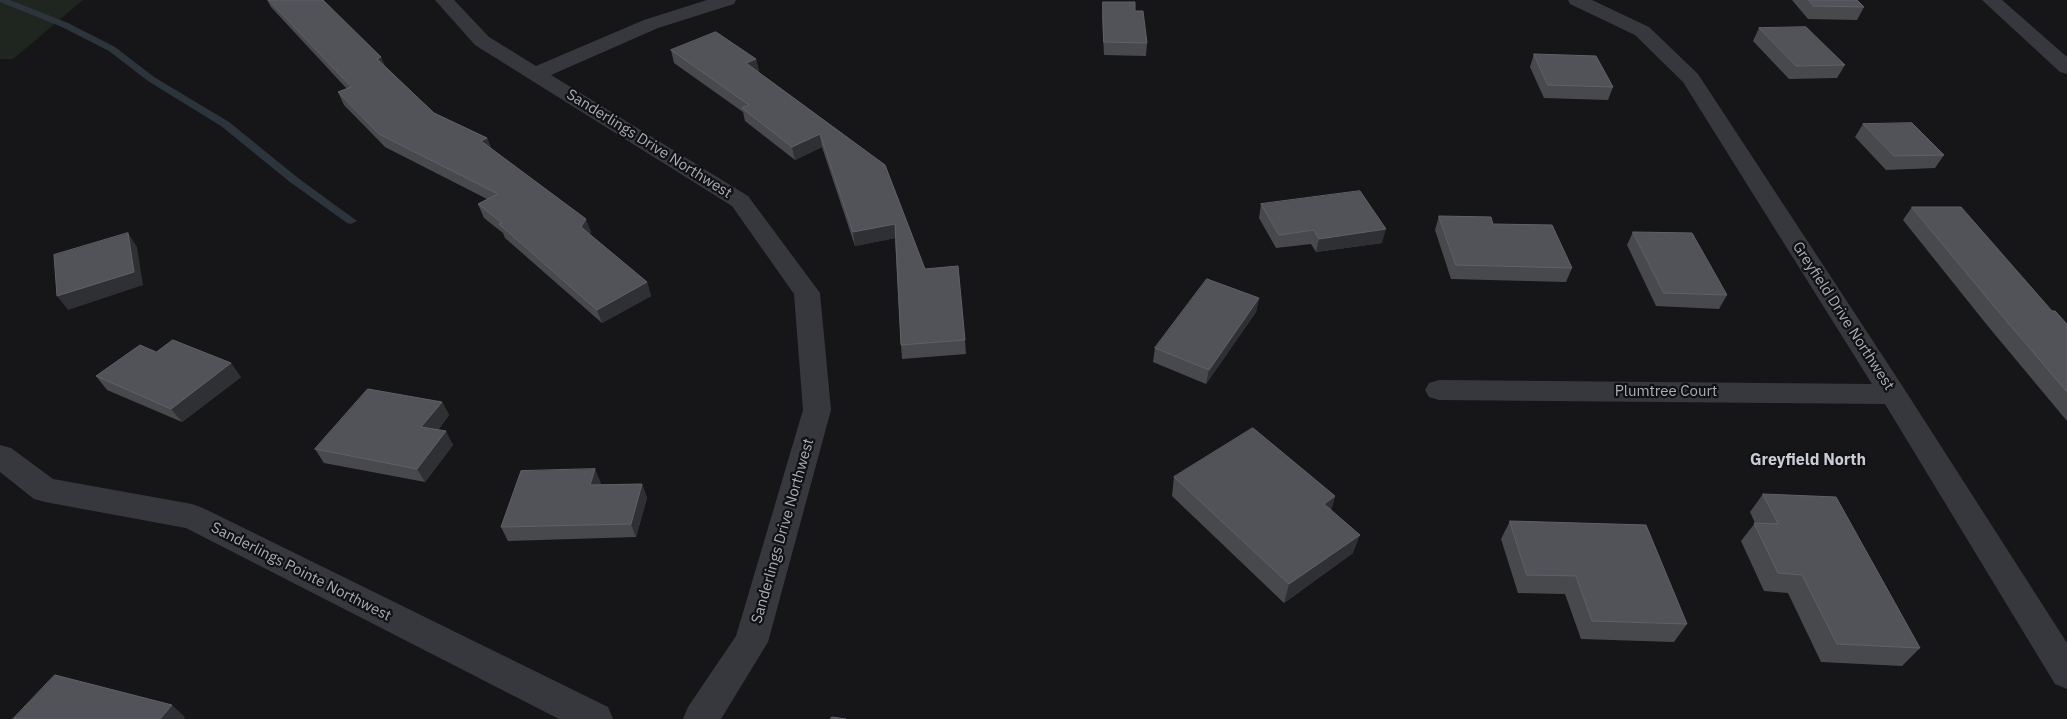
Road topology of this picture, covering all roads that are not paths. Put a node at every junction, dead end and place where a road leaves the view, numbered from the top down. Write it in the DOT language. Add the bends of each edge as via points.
graph roads {
  1 [pos="444,0"];
  2 [pos="727,0"];
  3 [pos="1991,0"];
  4 [pos="1582,1"];
  5 [pos="2067,68"];
  6 [pos="537,73"];
  7 [pos="1439,390"];
  8 [pos="1893,394"];
  9 [pos="0,456"];
  10 [pos="2067,673"];
  11 [pos="595,719"];
  12 [pos="701,719"];
  1 -- 6 [label="street, Sanderlings Drive Northwest" via="482,41"];
  2 -- 6 [label="street" via="651,24"];
  3 -- 5 [label="street"];
  4 -- 8 [label="street, Greyfield Drive Northwest" via="1642,31 1691,78"];
  6 -- 12 [label="street, Sanderlings Drive Northwest" via="740,200 807,293 817,410 751,642"];
  7 -- 8 [label="street, Plumtree Court"];
  8 -- 10 [label="street, Greyfield Drive Northwest"];
  9 -- 11 [label="street, Sanderlings Pointe Northwest" via="45,490 192,517"];
}
